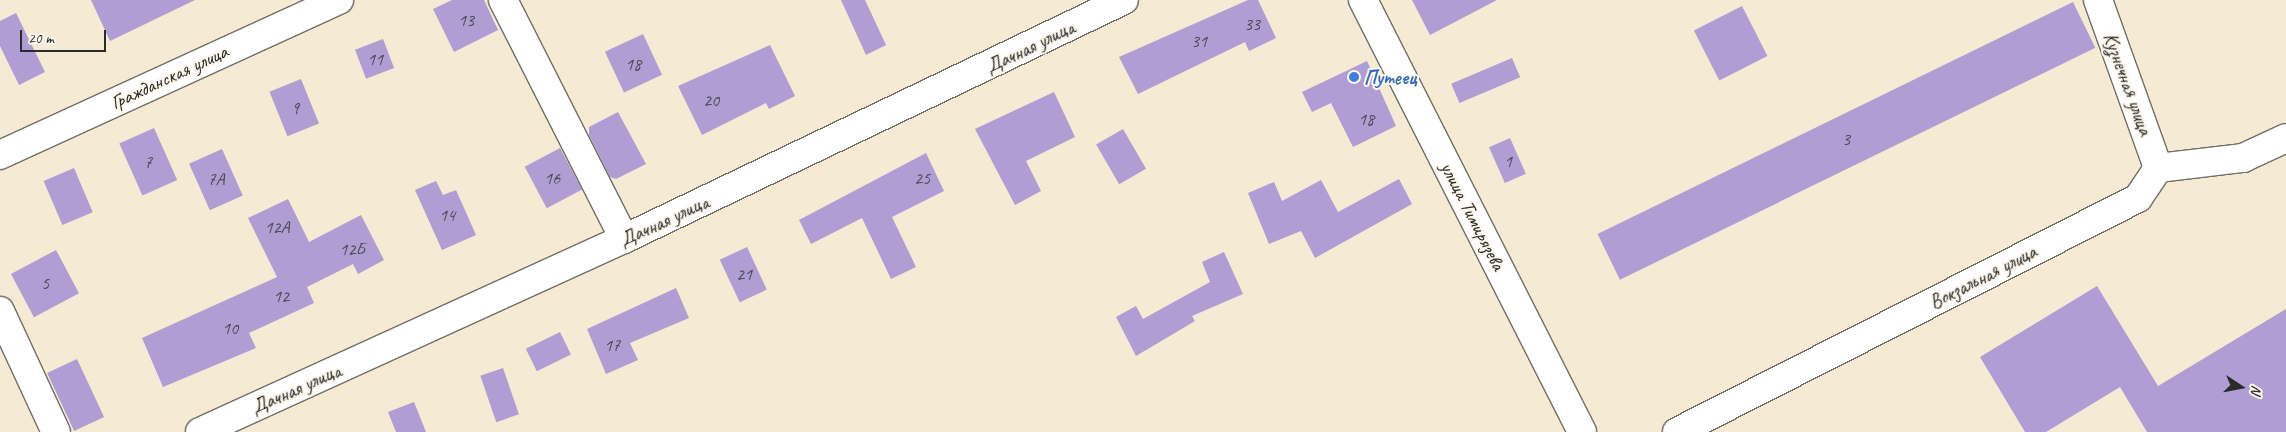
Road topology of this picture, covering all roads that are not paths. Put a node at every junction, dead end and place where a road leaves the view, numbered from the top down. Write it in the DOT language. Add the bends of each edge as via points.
graph roads {
  1 [pos="339,0"];
  2 [pos="503,0"];
  3 [pos="1124,0"];
  4 [pos="1363,0"];
  5 [pos="2098,0"];
  6 [pos="2286,138"];
  7 [pos="0,155"];
  8 [pos="2158,168"];
  9 [pos="624,239"];
  10 [pos="0,311"];
  11 [pos="56,432"];
  12 [pos="200,432"];
  13 [pos="1582,432"];
  14 [pos="1676,432"];
  1 -- 7 [label="street, Гражданская улица"];
  2 -- 9 [label="street"];
  3 -- 9 [label="street, Дачная улица"];
  4 -- 13 [label="street, улица Тимирязева"];
  5 -- 8 [label="street, Кузнечная улица"];
  6 -- 8 [label="street" via="2243,158"];
  8 -- 14 [label="street, Вокзальная улица" via="2138,198"];
  9 -- 12 [label="street, Дачная улица"];
  10 -- 11 [label="street"];
}
